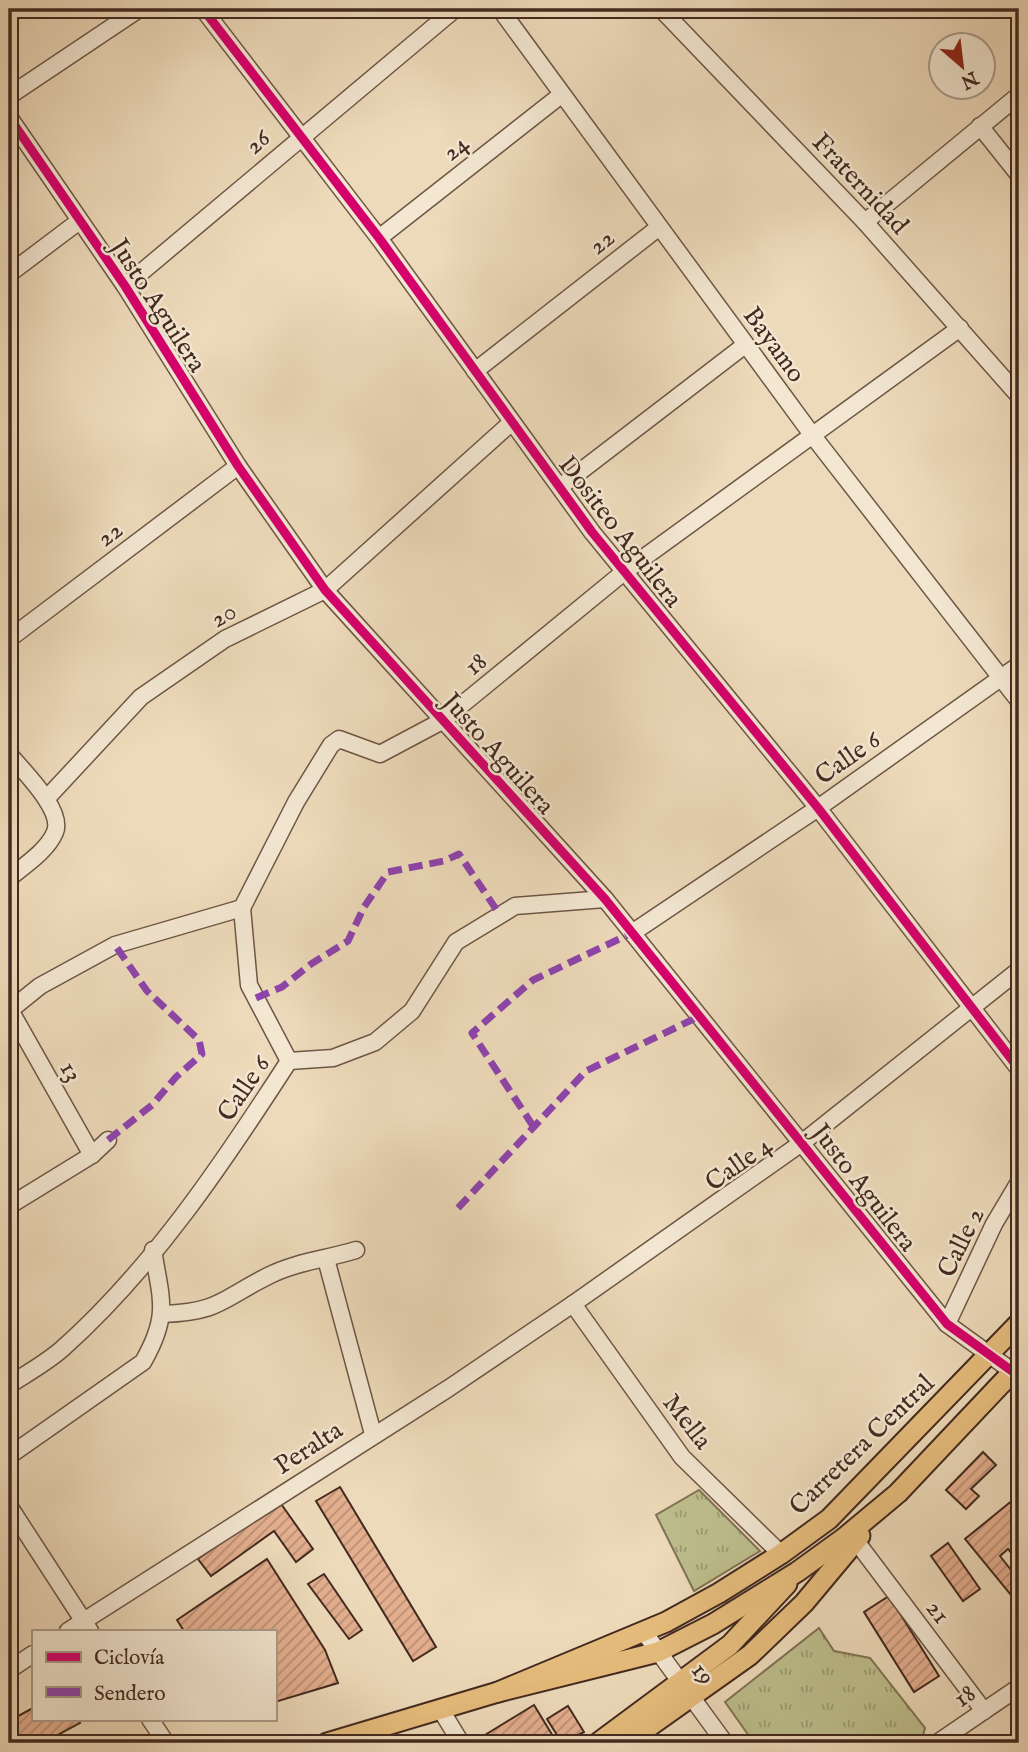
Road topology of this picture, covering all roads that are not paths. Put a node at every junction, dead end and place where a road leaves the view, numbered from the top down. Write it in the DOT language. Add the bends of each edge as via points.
graph roads {
  1 [pos="139,9"];
  2 [pos="203,9"];
  3 [pos="455,9"];
  4 [pos="500,9"];
  5 [pos="661,9"];
  6 [pos="561,95"];
  7 [pos="1019,95"];
  8 [pos="9,96"];
  9 [pos="9,117"];
  10 [pos="981,127"];
  11 [pos="300,137"];
  12 [pos="1019,175"];
  13 [pos="78,222"];
  14 [pos="865,222"];
  15 [pos="658,228"];
  16 [pos="379,238"];
  17 [pos="9,274"];
  18 [pos="125,286"];
  19 [pos="960,328"];
  20 [pos="745,345"];
  21 [pos="475,371"];
  22 [pos="1018,392"];
  23 [pos="512,422"];
  24 [pos="813,436"];
  25 [pos="238,466"];
  26 [pos="559,487"];
  27 [pos="624,572"];
  28 [pos="325,590"];
  29 [pos="9,639"];
  30 [pos="1019,665"];
  31 [pos="1002,677"];
  32 [pos="1019,701"];
  33 [pos="442,721"];
  34 [pos="9,754"];
  35 [pos="47,798"];
  36 [pos="818,808"];
  37 [pos="9,878"];
  38 [pos="605,899"];
  39 [pos="242,908"];
  40 [pos="632,933"];
  41 [pos="1019,970"];
  42 [pos="973,1007"];
  43 [pos="9,1010"];
  44 [pos="289,1061"];
  45 [pos="1019,1069"];
  46 [pos="108,1140"];
  47 [pos="803,1142"];
  48 [pos="92,1155"];
  49 [pos="1019,1182"];
  50 [pos="9,1206"];
  51 [pos="153,1250"];
  52 [pos="356,1250"];
  53 [pos="326,1259"];
  54 [pos="573,1304"];
  55 [pos="163,1314"];
  56 [pos="947,1324"];
  57 [pos="1019,1324"];
  58 [pos="990,1354"];
  59 [pos="1017,1371"];
  60 [pos="9,1385"];
  61 [pos="373,1434"];
  62 [pos="9,1456"];
  63 [pos="898,1493"];
  64 [pos="9,1506"];
  65 [pos="829,1519"];
  66 [pos="856,1541"];
  67 [pos="780,1554"];
  68 [pos="797,1572"];
  69 [pos="87,1626"];
  70 [pos="643,1632"];
  71 [pos="658,1652"];
  72 [pos="32,1655"];
  73 [pos="9,1670"];
  74 [pos="1019,1687"];
  75 [pos="686,1689"];
  76 [pos="498,1692"];
  77 [pos="440,1710"];
  78 [pos="984,1711"];
  79 [pos="150,1720"];
  80 [pos="943,1741"];
  81 [pos="166,1743"];
  82 [pos="327,1743"];
  83 [pos="461,1743"];
  84 [pos="598,1743"];
  85 [pos="626,1743"];
  86 [pos="725,1743"];
  1 -- 8 [label="street"];
  2 -- 11 [label="street, Dositeo Aguilera"];
  3 -- 11 [label="street, 26"];
  4 -- 6 [label="street, Bayamo"];
  5 -- 14 [label="street, Fraternidad"];
  6 -- 15 [label="street, Bayamo"];
  6 -- 16 [label="street, 24"];
  7 -- 10 [label="street"];
  9 -- 13 [label="street, Justo Aguilera"];
  10 -- 12 [label="street"];
  10 -- 14 [label="street"];
  11 -- 16 [label="street, Dositeo Aguilera"];
  11 -- 18 [label="street, 26"];
  13 -- 17 [label="street"];
  13 -- 18 [label="street, Justo Aguilera"];
  14 -- 19 [label="street, Fraternidad"];
  15 -- 20 [label="street, Bayamo"];
  15 -- 21 [label="street, 22"];
  16 -- 21 [label="street, Dositeo Aguilera"];
  18 -- 25 [label="street, Justo Aguilera"];
  19 -- 22 [label="street, Fraternidad"];
  19 -- 24 [label="street, 18"];
  20 -- 24 [label="street, Bayamo"];
  20 -- 26 [label="street"];
  21 -- 23 [label="street, Dositeo Aguilera"];
  23 -- 26 [label="street, Dositeo Aguilera"];
  23 -- 28 [label="street, 20"];
  24 -- 27 [label="street, 18"];
  24 -- 31 [label="street, Bayamo"];
  25 -- 28 [label="street, Justo Aguilera"];
  25 -- 29 [label="street, 22"];
  26 -- 27 [label="street, Dositeo Aguilera"];
  27 -- 33 [label="street, 18"];
  27 -- 36 [label="street, Dositeo Aguilera"];
  28 -- 33 [label="street, Justo Aguilera"];
  28 -- 35 [label="street, 20" via="225,639 141,696"];
  30 -- 31 [label="street, Calle 6"];
  31 -- 32 [label="street, Bayamo"];
  31 -- 36 [label="street, Calle 6"];
  33 -- 38 [label="street, Justo Aguilera"];
  33 -- 39 [label="street, 18" via="380,754 339,739 331,745"];
  34 -- 35 [label="street"];
  35 -- 37 [label="street" via="55,833"];
  36 -- 40 [label="street, Calle 6"];
  36 -- 42 [label="street, Dositeo Aguilera"];
  38 -- 40 [label="street, Justo Aguilera"];
  38 -- 44 [label="street, Calle 6" via="515,906 456,942 412,1012 375,1042 333,1058"];
  39 -- 43 [label="street" via="115,945 40,986"];
  39 -- 44 [label="street" via="249,985"];
  40 -- 47 [label="street, Justo Aguilera"];
  41 -- 42 [label="street, Calle 4"];
  42 -- 45 [label="street, Dositeo Aguilera"];
  42 -- 47 [label="street, Calle 4"];
  43 -- 48 [label="street, 13"];
  44 -- 51 [label="street, Calle 6" via="220,1167"];
  46 -- 48 [label="street"];
  47 -- 54 [label="street, Calle 4"];
  47 -- 56 [label="street, Justo Aguilera"];
  48 -- 50 [label="street"];
  49 -- 56 [label="street, Calle 2"];
  51 -- 55 [label="street"];
  51 -- 60 [label="street, Calle 6" via="130,1280 60,1350"];
  52 -- 53 [label="street"];
  53 -- 55 [label="street" via="267,1276 198,1313"];
  53 -- 61 [label="street"];
  54 -- 61 [label="street, Peralta"];
  54 -- 67 [label="street, Mella" via="682,1457"];
  55 -- 62 [label="street" via="143,1362"];
  56 -- 58 [label="street, Justo Aguilera"];
  57 -- 58 [label="main road, Carretera Central"];
  58 -- 59 [label="street, Justo Aguilera"];
  58 -- 65 [label="main road, Carretera Central"];
  59 -- 63 [label="main road, Carretera Central"];
  61 -- 69 [label="street, Peralta"];
  63 -- 66 [label="main road"];
  63 -- 68 [label="main road, Carretera Central"];
  64 -- 69 [label="street"];
  65 -- 67 [label="main road, Carretera Central"];
  65 -- 68 [label="main road"];
  66 -- 75 [label="main road" via="804,1603 750,1655"];
  66 -- 78 [label="street, 21"];
  67 -- 70 [label="main road, Carretera Central" via="719,1593"];
  68 -- 71 [label="main road, Carretera Central"];
  68 -- 75 [label="main road" via="755,1622"];
  70 -- 71 [label="street, 19"];
  70 -- 76 [label="main road, Carretera Central"];
  71 -- 75 [label="street, 19"];
  71 -- 76 [label="main road, Carretera Central"];
  72 -- 73 [label="street"];
  74 -- 78 [label="street, 18"];
  75 -- 84 [label="main road"];
  75 -- 85 [label="main road"];
  75 -- 86 [label="street, 19"];
  76 -- 77 [label="main road, Carretera Central"];
  77 -- 82 [label="main road, Carretera Central"];
  77 -- 83 [label="street"];
  78 -- 80 [label="street, 18"];
  79 -- 81 [label="street"];
}
